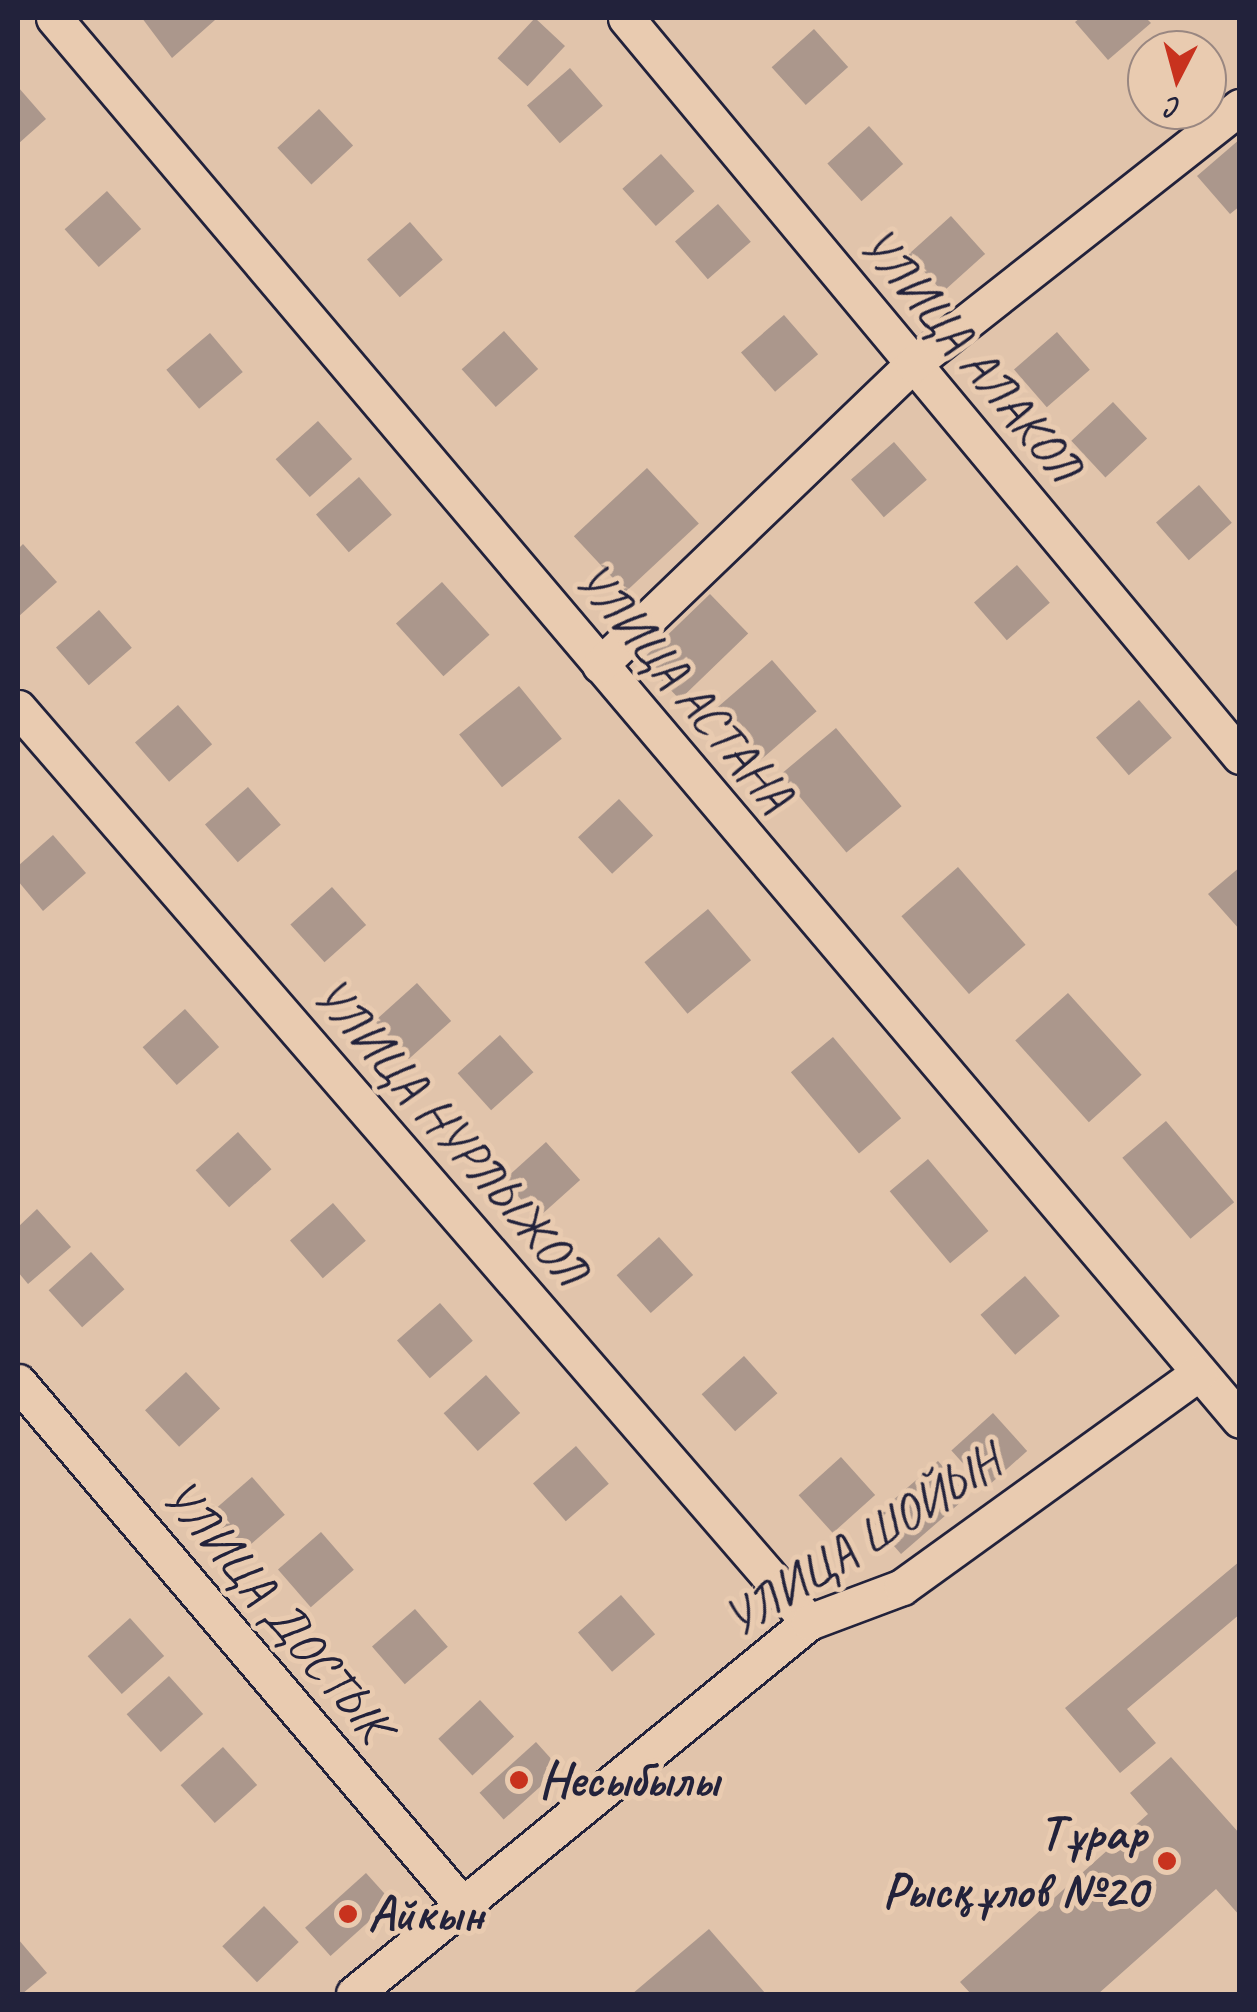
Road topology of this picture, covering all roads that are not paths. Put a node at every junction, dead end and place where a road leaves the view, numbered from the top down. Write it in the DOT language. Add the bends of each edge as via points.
graph roads {
  1 [pos="54,18"];
  2 [pos="626,18"];
  3 [pos="1240,107"];
  4 [pos="914,364"];
  5 [pos="600,665"];
  6 [pos="18,708"];
  7 [pos="1240,756"];
  8 [pos="1199,1372"];
  9 [pos="18,1382"];
  10 [pos="1240,1420"];
  11 [pos="809,1622"];
  12 [pos="460,1902"];
  13 [pos="354,1994"];
  1 -- 5 [label="street, УЛИЦА АСТАНА"];
  2 -- 4 [label="street, УЛИЦА АЛАКОЛ"];
  3 -- 4 [label="street"];
  4 -- 5 [label="street"];
  4 -- 7 [label="street, УЛИЦА АЛАКОЛ"];
  5 -- 8 [label="street, УЛИЦА АСТАНА"];
  6 -- 11 [label="street, УЛИЦА НУРЛЫЖОЛ"];
  8 -- 10 [label="street, УЛИЦА АСТАНА"];
  8 -- 11 [label="street, УЛИЦА ШОЙЫН" via="902,1587"];
  9 -- 12 [label="street, УЛИЦА ДОСТЫК"];
  11 -- 12 [label="street, УЛИЦА ШОЙЫН"];
  12 -- 13 [label="street, УЛИЦА ШОЙЫН"];
}
